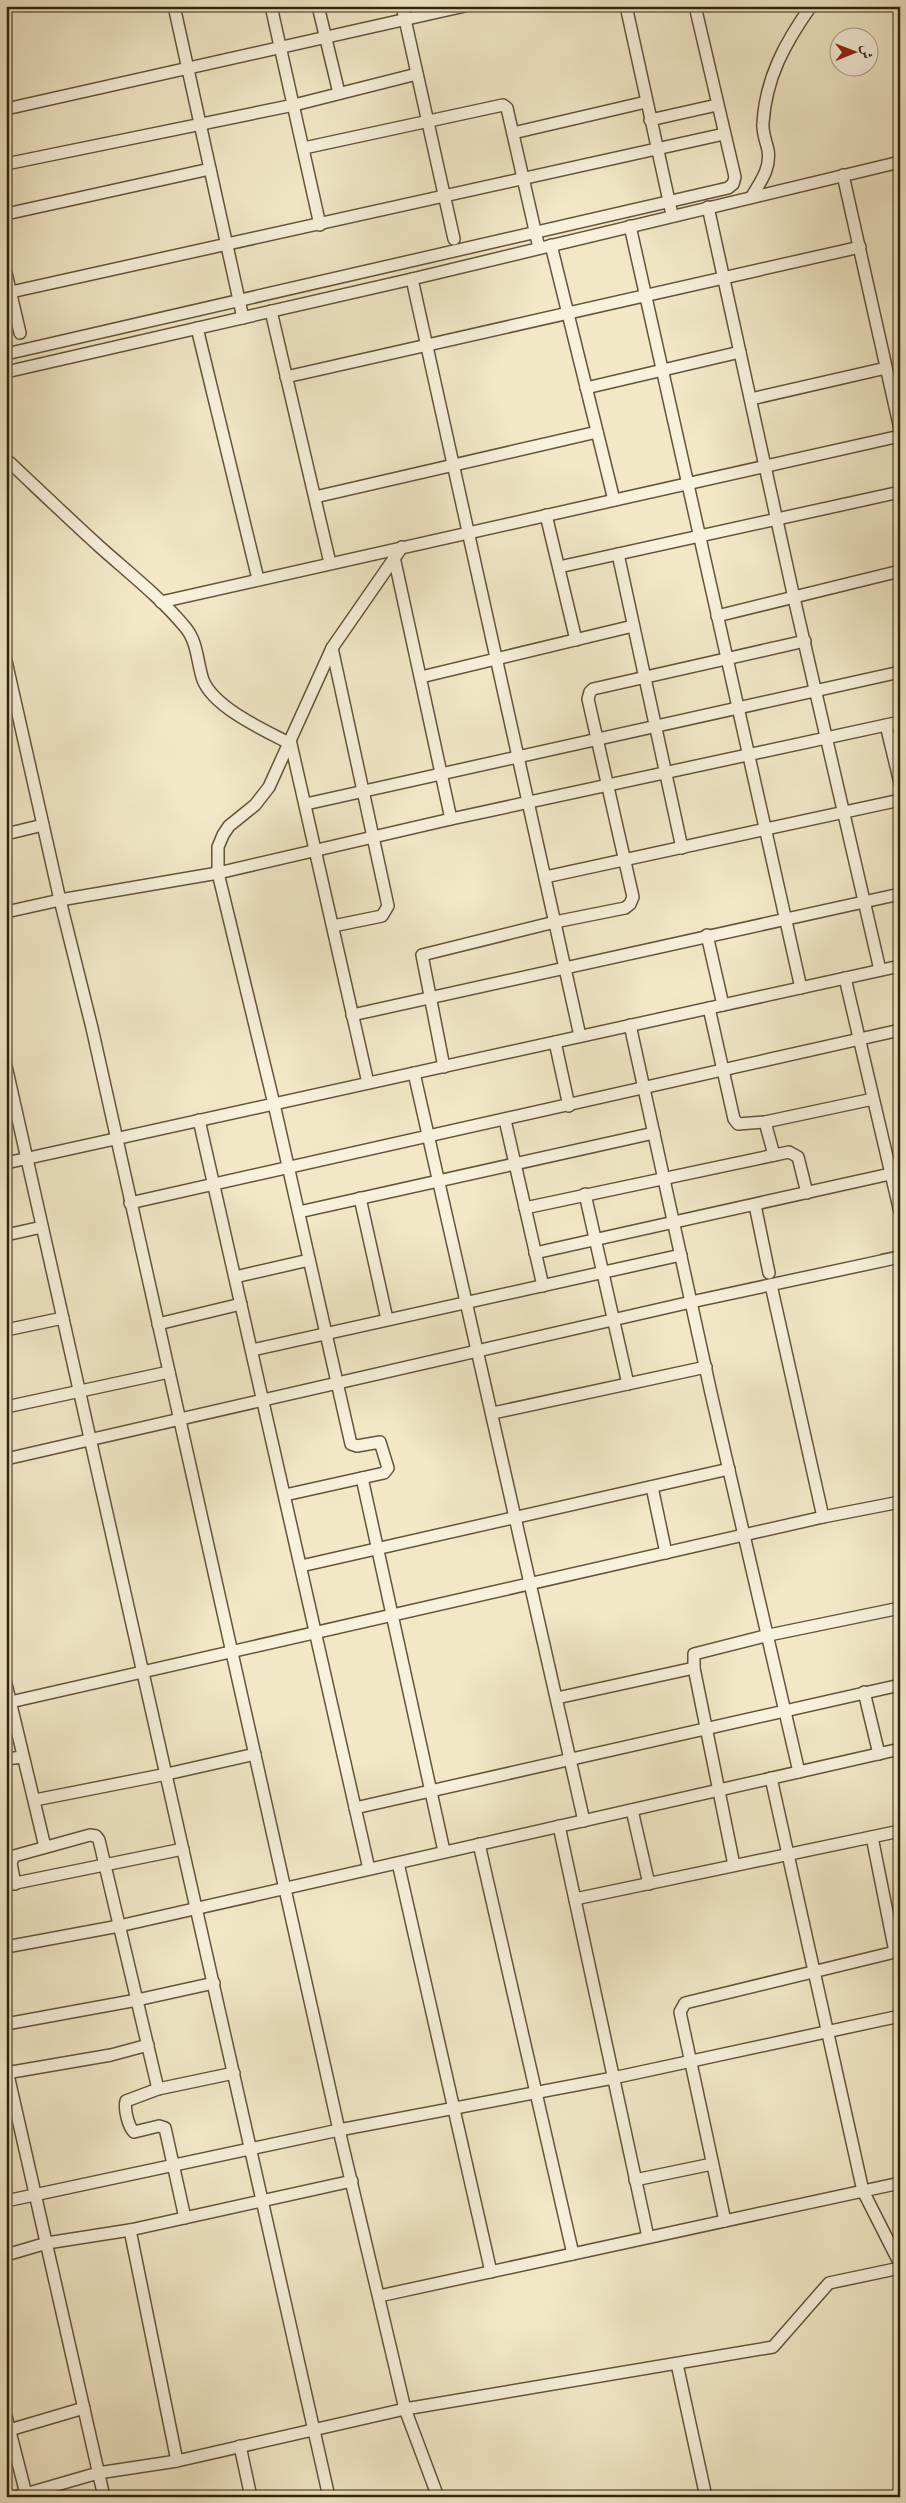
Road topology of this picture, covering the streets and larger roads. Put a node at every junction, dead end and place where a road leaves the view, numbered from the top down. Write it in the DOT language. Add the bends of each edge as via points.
graph roads {
  1 [pos="174,6"];
  2 [pos="271,6"];
  3 [pos="318,6"];
  4 [pos="402,6"];
  5 [pos="465,6"];
  6 [pos="626,6"];
  7 [pos="695,6"];
  8 [pos="811,6"];
  9 [pos="405,20"];
  10 [pos="326,37"];
  11 [pos="280,47"];
  12 [pos="187,68"];
  13 [pos="417,74"];
  14 [pos="339,93"];
  15 [pos="646,102"];
  16 [pos="294,104"];
  17 [pos="717,105"];
  18 [pos="6,109"];
  19 [pos="650,120"];
  20 [pos="427,121"];
  21 [pos="200,125"];
  22 [pos="513,133"];
  23 [pos="724,134"];
  24 [pos="304,148"];
  25 [pos="656,149"];
  26 [pos="900,162"];
  27 [pos="6,164"];
  28 [pos="210,170"];
  29 [pos="843,175"];
  30 [pos="523,178"];
  31 [pos="445,196"];
  32 [pos="752,196"];
  33 [pos="669,202"];
  34 [pos="708,207"];
  35 [pos="6,214"];
  36 [pos="672,216"];
  37 [pos="320,225"];
  38 [pos="630,226"];
  39 [pos="535,233"];
  40 [pos="454,239"];
  41 [pos="226,246"];
  42 [pos="551,246"];
  43 [pos="860,247"];
  44 [pos="539,248"];
  45 [pos="6,273"];
  46 [pos="724,278"];
  47 [pos="412,279"];
  48 [pos="11,292"];
  49 [pos="646,295"];
  50 [pos="239,300"];
  51 [pos="271,312"];
  52 [pos="568,313"];
  53 [pos="243,318"];
  54 [pos="197,328"];
  55 [pos="20,333"];
  56 [pos="428,345"];
  57 [pos="740,352"];
  58 [pos="6,354"];
  59 [pos="886,368"];
  60 [pos="661,370"];
  61 [pos="6,372"];
  62 [pos="286,377"];
  63 [pos="586,388"];
  64 [pos="751,399"];
  65 [pos="900,430"];
  66 [pos="597,432"];
  67 [pos="900,436"];
  68 [pos="6,459"];
  69 [pos="454,465"];
  70 [pos="766,466"];
  71 [pos="688,483"];
  72 [pos="900,492"];
  73 [pos="315,497"];
  74 [pos="614,500"];
  75 [pos="546,515"];
  76 [pos="778,518"];
  77 [pos="468,532"];
  78 [pos="699,535"];
  79 [pos="402,547"];
  80 [pos="618,554"];
  81 [pos="394,557"];
  82 [pos="330,563"];
  83 [pos="560,567"];
  84 [pos="900,571"];
  85 [pos="258,579"];
  86 [pos="794,598"];
  87 [pos="161,602"];
  88 [pos="717,616"];
  89 [pos="633,626"];
  90 [pos="576,640"];
  91 [pos="805,641"];
  92 [pos="332,648"];
  93 [pos="496,659"];
  94 [pos="726,659"];
  95 [pos="6,662"];
  96 [pos="900,672"];
  97 [pos="421,677"];
  98 [pos="643,679"];
  99 [pos="817,690"];
  100 [pos="738,708"];
  101 [pos="900,722"];
  102 [pos="886,725"];
  103 [pos="654,726"];
  104 [pos="828,738"];
  105 [pos="597,739"];
  106 [pos="291,744"];
  107 [pos="748,754"];
  108 [pos="518,756"];
  109 [pos="665,773"];
  110 [pos="442,774"];
  111 [pos="900,784"];
  112 [pos="608,785"];
  113 [pos="362,791"];
  114 [pos="900,800"];
  115 [pos="528,803"];
  116 [pos="306,804"];
  117 [pos="844,812"];
  118 [pos="451,819"];
  119 [pos="43,826"];
  120 [pos="765,830"];
  121 [pos="6,834"];
  122 [pos="373,838"];
  123 [pos="682,848"];
  124 [pos="316,852"];
  125 [pos="625,860"];
  126 [pos="218,873"];
  127 [pos="545,877"];
  128 [pos="900,894"];
  129 [pos="60,900"];
  130 [pos="866,901"];
  131 [pos="6,912"];
  132 [pos="785,919"];
  133 [pos="555,922"];
  134 [pos="333,926"];
  135 [pos="707,935"];
  136 [pos="900,966"];
  137 [pos="566,969"];
  138 [pos="880,970"];
  139 [pos="845,978"];
  140 [pos="801,988"];
  141 [pos="429,998"];
  142 [pos="723,1005"];
  143 [pos="709,1008"];
  144 [pos="352,1015"];
  145 [pos="630,1025"];
  146 [pos="900,1030"];
  147 [pos="580,1036"];
  148 [pos="860,1038"];
  149 [pos="554,1042"];
  150 [pos="6,1066"];
  151 [pos="444,1066"];
  152 [pos="724,1069"];
  153 [pos="414,1073"];
  154 [pos="368,1083"];
  155 [pos="644,1088"];
  156 [pos="9,1089"];
  157 [pos="873,1099"];
  158 [pos="274,1104"];
  159 [pos="569,1106"];
  160 [pos="199,1120"];
  161 [pos="505,1120"];
  162 [pos="765,1122"];
  163 [pos="654,1133"];
  164 [pos="429,1136"];
  165 [pos="116,1139"];
  166 [pos="774,1155"];
  167 [pos="28,1158"];
  168 [pos="6,1163"];
  169 [pos="515,1164"];
  170 [pos="288,1168"];
  171 [pos="890,1174"];
  172 [pos="664,1178"];
  173 [pos="440,1181"];
  174 [pos="214,1185"];
  175 [pos="807,1193"];
  176 [pos="585,1194"];
  177 [pos="360,1198"];
  178 [pos="130,1203"];
  179 [pos="755,1205"];
  180 [pos="525,1208"];
  181 [pos="298,1212"];
  182 [pos="900,1212"];
  183 [pos="674,1223"];
  184 [pos="42,1227"];
  185 [pos="6,1234"];
  186 [pos="596,1240"];
  187 [pos="535,1253"];
  188 [pos="681,1255"];
  189 [pos="900,1257"];
  190 [pos="309,1260"];
  191 [pos="602,1273"];
  192 [pos="769,1273"];
  193 [pos="235,1277"];
  194 [pos="771,1285"];
  195 [pos="543,1286"];
  196 [pos="691,1302"];
  197 [pos="467,1303"];
  198 [pos="241,1304"];
  199 [pos="63,1318"];
  200 [pos="387,1319"];
  201 [pos="613,1320"];
  202 [pos="158,1324"];
  203 [pos="6,1330"];
  204 [pos="326,1332"];
  205 [pos="252,1350"];
  206 [pos="478,1351"];
  207 [pos="706,1367"];
  208 [pos="169,1372"];
  209 [pos="338,1383"];
  210 [pos="628,1384"];
  211 [pos="80,1392"];
  212 [pos="263,1400"];
  213 [pos="6,1407"];
  214 [pos="493,1413"];
  215 [pos="179,1419"];
  216 [pos="91,1440"];
  217 [pos="6,1459"];
  218 [pos="729,1469"];
  219 [pos="362,1478"];
  220 [pos="652,1487"];
  221 [pos="285,1495"];
  222 [pos="900,1502"];
  223 [pos="823,1516"];
  224 [pos="516,1519"];
  225 [pos="744,1535"];
  226 [pos="378,1549"];
  227 [pos="666,1553"];
  228 [pos="301,1566"];
  229 [pos="531,1584"];
  230 [pos="900,1608"];
  231 [pos="393,1614"];
  232 [pos="316,1633"];
  233 [pos="769,1635"];
  234 [pos="232,1652"];
  235 [pos="694,1668"];
  236 [pos="144,1672"];
  237 [pos="6,1684"];
  238 [pos="900,1685"];
  239 [pos="864,1692"];
  240 [pos="557,1698"];
  241 [pos="8,1702"];
  242 [pos="786,1710"];
  243 [pos="706,1729"];
  244 [pos="900,1749"];
  245 [pos="255,1754"];
  246 [pos="879,1754"];
  247 [pos="23,1757"];
  248 [pos="570,1758"];
  249 [pos="6,1759"];
  250 [pos="799,1772"];
  251 [pos="167,1774"];
  252 [pos="771,1778"];
  253 [pos="431,1790"];
  254 [pos="718,1790"];
  255 [pos="35,1800"];
  256 [pos="355,1808"];
  257 [pos="632,1810"];
  258 [pos="584,1820"];
  259 [pos="559,1826"];
  260 [pos="900,1831"];
  261 [pos="872,1837"];
  262 [pos="479,1844"];
  263 [pos="45,1847"];
  264 [pos="184,1849"];
  265 [pos="444,1851"];
  266 [pos="787,1854"];
  267 [pos="398,1863"];
  268 [pos="734,1865"];
  269 [pos="105,1866"];
  270 [pos="369,1869"];
  271 [pos="649,1884"];
  272 [pos="11,1885"];
  273 [pos="286,1888"];
  274 [pos="575,1899"];
  275 [pos="197,1908"];
  276 [pos="120,1926"];
  277 [pos="6,1947"];
  278 [pos="813,1972"];
  279 [pos="214,1983"];
  280 [pos="138,2000"];
  281 [pos="900,2016"];
  282 [pos="6,2024"];
  283 [pos="827,2032"];
  284 [pos="148,2045"];
  285 [pos="689,2063"];
  286 [pos="7,2070"];
  287 [pos="234,2073"];
  288 [pos="614,2078"];
  289 [pos="158,2089"];
  290 [pos="537,2093"];
  291 [pos="455,2108"];
  292 [pos="339,2130"];
  293 [pos="250,2150"];
  294 [pos="712,2164"];
  295 [pos="172,2167"];
  296 [pos="635,2180"];
  297 [pos="352,2181"];
  298 [pos="900,2183"];
  299 [pos="864,2191"];
  300 [pos="34,2193"];
  301 [pos="6,2201"];
  302 [pos="263,2201"];
  303 [pos="185,2218"];
  304 [pos="725,2221"];
  305 [pos="130,2230"];
  306 [pos="648,2237"];
  307 [pos="46,2244"];
  308 [pos="573,2254"];
  309 [pos="6,2255"];
  310 [pos="900,2264"];
  311 [pos="900,2268"];
  312 [pos="491,2272"];
  313 [pos="379,2296"];
  314 [pos="676,2364"];
  315 [pos="84,2408"];
  316 [pos="405,2409"];
  317 [pos="6,2416"];
  318 [pos="315,2430"];
  319 [pos="8,2431"];
  320 [pos="240,2446"];
  321 [pos="177,2461"];
  322 [pos="98,2473"];
  323 [pos="20,2496"];
  324 [pos="104,2497"];
  325 [pos="251,2497"];
  326 [pos="330,2497"];
  327 [pos="438,2497"];
  328 [pos="706,2497"];
  1 -- 12 [label="street"];
  2 -- 11 [label="street"];
  3 -- 10 [label="street"];
  4 -- 9 [label="street"];
  5 -- 9 [label="street"];
  6 -- 15 [label="street"];
  7 -- 17 [label="street"];
  8 -- 32 [label="street" via="788,39 773,72 763,126 769,160"];
  9 -- 10 [label="street"];
  9 -- 13 [label="street"];
  10 -- 11 [label="street"];
  10 -- 14 [label="street"];
  11 -- 12 [label="street"];
  11 -- 16 [label="street"];
  12 -- 18 [label="street"];
  12 -- 21 [label="street"];
  13 -- 14 [label="street"];
  13 -- 20 [label="street"];
  14 -- 16 [label="street"];
  15 -- 19 [label="street"];
  15 -- 22 [label="street"];
  16 -- 21 [label="street"];
  16 -- 24 [label="street"];
  17 -- 19 [label="street"];
  17 -- 23 [label="street"];
  19 -- 25 [label="street"];
  20 -- 22 [label="street" via="503,104"];
  20 -- 24 [label="street"];
  20 -- 31 [label="street"];
  21 -- 27 [label="street"];
  21 -- 28 [label="street"];
  22 -- 30 [label="street"];
  23 -- 25 [label="street"];
  23 -- 33 [label="street" via="735,177 733,184"];
  24 -- 37 [label="street"];
  25 -- 30 [label="street"];
  25 -- 33 [label="street"];
  26 -- 29 [label="street"];
  28 -- 35 [label="street"];
  28 -- 41 [label="street"];
  29 -- 32 [label="street"];
  29 -- 43 [label="street"];
  30 -- 31 [label="street"];
  30 -- 39 [label="street"];
  31 -- 37 [label="street"];
  31 -- 40 [label="street"];
  32 -- 34 [label="street"];
  33 -- 36 [label="street"];
  33 -- 39 [label="street"];
  34 -- 36 [label="street"];
  34 -- 46 [label="street"];
  36 -- 38 [label="street"];
  37 -- 41 [label="street"];
  38 -- 42 [label="street"];
  38 -- 49 [label="street"];
  39 -- 44 [label="street"];
  39 -- 50 [label="street"];
  41 -- 48 [label="street"];
  41 -- 50 [label="street"];
  42 -- 44 [label="street"];
  42 -- 52 [label="street"];
  43 -- 46 [label="street"];
  43 -- 59 [label="street"];
  44 -- 47 [label="street"];
  45 -- 48 [label="street"];
  46 -- 49 [label="street"];
  46 -- 57 [label="street"];
  47 -- 51 [label="street"];
  47 -- 56 [label="street"];
  48 -- 55 [label="street"];
  49 -- 52 [label="street"];
  49 -- 60 [label="street"];
  50 -- 53 [label="street"];
  50 -- 58 [label="street"];
  51 -- 53 [label="street"];
  51 -- 62 [label="street"];
  52 -- 56 [label="street"];
  52 -- 63 [label="street"];
  53 -- 54 [label="street"];
  54 -- 61 [label="street"];
  54 -- 85 [label="street"];
  56 -- 62 [label="street"];
  56 -- 69 [label="street"];
  57 -- 60 [label="street"];
  57 -- 64 [label="street"];
  59 -- 64 [label="street"];
  59 -- 65 [label="street"];
  60 -- 63 [label="street"];
  60 -- 71 [label="street"];
  62 -- 73 [label="street"];
  63 -- 66 [label="street"];
  64 -- 70 [label="street"];
  66 -- 69 [label="street"];
  66 -- 74 [label="street"];
  67 -- 70 [label="street"];
  68 -- 87 [label="street"];
  69 -- 73 [label="street"];
  69 -- 77 [label="street"];
  70 -- 71 [label="street"];
  70 -- 76 [label="street"];
  71 -- 74 [label="street"];
  71 -- 78 [label="street"];
  72 -- 76 [label="street"];
  73 -- 82 [label="street"];
  74 -- 75 [label="street"];
  75 -- 77 [label="street"];
  75 -- 83 [label="street"];
  76 -- 78 [label="street"];
  76 -- 86 [label="street"];
  77 -- 79 [label="street"];
  77 -- 93 [label="street"];
  78 -- 80 [label="street"];
  78 -- 88 [label="street"];
  79 -- 81 [label="street"];
  79 -- 82 [label="street"];
  80 -- 83 [label="street"];
  80 -- 89 [label="street"];
  81 -- 92 [label="street"];
  81 -- 97 [label="street"];
  82 -- 85 [label="street"];
  83 -- 90 [label="street"];
  84 -- 86 [label="street"];
  85 -- 87 [label="street"];
  86 -- 88 [label="street"];
  86 -- 91 [label="street"];
  87 -- 106 [label="street" via="190,633 204,681 212,694 227,707"];
  88 -- 94 [label="street"];
  89 -- 90 [label="street"];
  89 -- 98 [label="street"];
  90 -- 93 [label="street"];
  91 -- 94 [label="street"];
  91 -- 99 [label="street"];
  92 -- 106 [label="street"];
  92 -- 113 [label="street"];
  93 -- 97 [label="street"];
  93 -- 108 [label="street"];
  94 -- 98 [label="street"];
  94 -- 100 [label="street"];
  95 -- 119 [label="street"];
  96 -- 99 [label="street"];
  97 -- 110 [label="street"];
  98 -- 103 [label="street"];
  98 -- 105 [label="street" via="590,692 588,699"];
  99 -- 100 [label="street"];
  99 -- 104 [label="street"];
  100 -- 103 [label="street"];
  100 -- 107 [label="street"];
  101 -- 102 [label="street"];
  102 -- 104 [label="street"];
  102 -- 111 [label="street"];
  103 -- 105 [label="street"];
  103 -- 109 [label="street"];
  104 -- 107 [label="street"];
  104 -- 117 [label="street"];
  105 -- 108 [label="street"];
  105 -- 112 [label="street"];
  106 -- 116 [label="street"];
  106 -- 126 [label="street" via="270,787 255,805 229,826 219,840"];
  107 -- 109 [label="street"];
  107 -- 120 [label="street"];
  108 -- 110 [label="street"];
  108 -- 115 [label="street"];
  109 -- 112 [label="street"];
  109 -- 123 [label="street"];
  110 -- 113 [label="street"];
  110 -- 118 [label="street"];
  112 -- 115 [label="street"];
  112 -- 125 [label="street"];
  113 -- 116 [label="street"];
  113 -- 122 [label="street"];
  114 -- 117 [label="street"];
  115 -- 118 [label="street"];
  115 -- 127 [label="street"];
  116 -- 124 [label="street"];
  117 -- 120 [label="street"];
  117 -- 130 [label="street"];
  118 -- 122 [label="street"];
  119 -- 121 [label="street"];
  119 -- 129 [label="street"];
  120 -- 123 [label="street"];
  120 -- 132 [label="street"];
  122 -- 124 [label="street"];
  122 -- 134 [label="street" via="388,906 386,912 382,916"];
  123 -- 125 [label="street"];
  124 -- 126 [label="street"];
  124 -- 134 [label="street"];
  125 -- 127 [label="street"];
  125 -- 133 [label="street" via="633,897 630,904 625,908"];
  126 -- 129 [label="street"];
  126 -- 158 [label="street"];
  127 -- 133 [label="street"];
  128 -- 130 [label="street"];
  129 -- 131 [label="street"];
  129 -- 165 [label="street"];
  130 -- 132 [label="street"];
  130 -- 138 [label="street"];
  132 -- 135 [label="street"];
  132 -- 140 [label="street"];
  133 -- 137 [label="street"];
  133 -- 141 [label="street" via="424,953 421,959"];
  134 -- 144 [label="street"];
  135 -- 137 [label="street"];
  135 -- 142 [label="street"];
  136 -- 138 [label="street"];
  137 -- 141 [label="street"];
  137 -- 147 [label="street"];
  138 -- 139 [label="street"];
  139 -- 140 [label="street"];
  139 -- 148 [label="street"];
  140 -- 142 [label="street"];
  141 -- 144 [label="street"];
  141 -- 151 [label="street"];
  142 -- 143 [label="street"];
  143 -- 145 [label="street"];
  143 -- 152 [label="street"];
  144 -- 154 [label="street"];
  145 -- 147 [label="street"];
  145 -- 155 [label="street"];
  146 -- 148 [label="street"];
  147 -- 149 [label="street"];
  148 -- 152 [label="street"];
  148 -- 157 [label="street"];
  149 -- 151 [label="street"];
  149 -- 159 [label="street"];
  150 -- 156 [label="street"];
  151 -- 153 [label="street"];
  152 -- 155 [label="street"];
  152 -- 162 [label="street" via="734,1119 738,1124"];
  153 -- 154 [label="street"];
  153 -- 164 [label="street"];
  154 -- 158 [label="street"];
  155 -- 159 [label="street"];
  155 -- 163 [label="street"];
  156 -- 167 [label="street"];
  157 -- 162 [label="street"];
  157 -- 171 [label="street"];
  158 -- 160 [label="street"];
  158 -- 170 [label="street"];
  159 -- 161 [label="street"];
  160 -- 165 [label="street"];
  160 -- 174 [label="street"];
  161 -- 164 [label="street"];
  161 -- 169 [label="street"];
  162 -- 166 [label="street"];
  163 -- 169 [label="street"];
  163 -- 172 [label="street"];
  164 -- 170 [label="street"];
  164 -- 173 [label="street"];
  165 -- 167 [label="street"];
  165 -- 178 [label="street"];
  166 -- 172 [label="street"];
  166 -- 175 [label="street" via="789,1152 798,1157"];
  167 -- 168 [label="street"];
  167 -- 184 [label="street"];
  169 -- 173 [label="street"];
  169 -- 180 [label="street"];
  170 -- 174 [label="street"];
  170 -- 181 [label="street"];
  171 -- 175 [label="street"];
  171 -- 182 [label="street"];
  172 -- 176 [label="street"];
  172 -- 183 [label="street"];
  173 -- 177 [label="street"];
  173 -- 197 [label="street"];
  174 -- 178 [label="street"];
  174 -- 193 [label="street"];
  175 -- 179 [label="street"];
  176 -- 180 [label="street"];
  176 -- 186 [label="street"];
  177 -- 181 [label="street"];
  177 -- 200 [label="street"];
  178 -- 202 [label="street"];
  179 -- 183 [label="street"];
  179 -- 192 [label="street"];
  180 -- 187 [label="street"];
  181 -- 190 [label="street"];
  183 -- 186 [label="street"];
  183 -- 188 [label="street"];
  184 -- 185 [label="street"];
  184 -- 199 [label="street"];
  186 -- 187 [label="street"];
  186 -- 191 [label="street"];
  187 -- 195 [label="street"];
  188 -- 191 [label="street"];
  188 -- 196 [label="street"];
  189 -- 194 [label="street"];
  190 -- 193 [label="street"];
  190 -- 204 [label="street"];
  191 -- 195 [label="street"];
  191 -- 201 [label="street"];
  193 -- 198 [label="street"];
  194 -- 196 [label="street"];
  194 -- 223 [label="street"];
  195 -- 197 [label="street"];
  196 -- 201 [label="street"];
  196 -- 207 [label="street"];
  197 -- 200 [label="street"];
  197 -- 206 [label="street"];
  198 -- 202 [label="street"];
  198 -- 205 [label="street"];
  199 -- 203 [label="street"];
  199 -- 211 [label="street"];
  200 -- 204 [label="street"];
  201 -- 206 [label="street"];
  201 -- 210 [label="street"];
  202 -- 208 [label="street"];
  204 -- 205 [label="street"];
  204 -- 209 [label="street"];
  205 -- 212 [label="street"];
  206 -- 209 [label="street"];
  206 -- 214 [label="street"];
  207 -- 210 [label="street"];
  207 -- 218 [label="street"];
  208 -- 211 [label="street"];
  208 -- 215 [label="street"];
  209 -- 212 [label="street"];
  209 -- 219 [label="street" via="351,1444 377,1442 382,1445 386,1471"];
  210 -- 214 [label="street"];
  211 -- 213 [label="street"];
  211 -- 216 [label="street"];
  212 -- 215 [label="street"];
  212 -- 221 [label="street"];
  214 -- 224 [label="street"];
  215 -- 216 [label="street"];
  215 -- 234 [label="street"];
  216 -- 217 [label="street"];
  216 -- 236 [label="street"];
  218 -- 220 [label="street"];
  218 -- 225 [label="street"];
  219 -- 221 [label="street"];
  219 -- 226 [label="street"];
  220 -- 224 [label="street"];
  220 -- 227 [label="street"];
  221 -- 228 [label="street"];
  222 -- 223 [label="street"];
  223 -- 225 [label="street"];
  224 -- 226 [label="street"];
  224 -- 229 [label="street"];
  225 -- 227 [label="street"];
  225 -- 233 [label="street"];
  226 -- 228 [label="street"];
  226 -- 231 [label="street"];
  227 -- 229 [label="street"];
  228 -- 232 [label="street"];
  229 -- 231 [label="street"];
  229 -- 240 [label="street"];
  230 -- 233 [label="street"];
  231 -- 232 [label="street"];
  231 -- 253 [label="street"];
  232 -- 234 [label="street"];
  232 -- 256 [label="street"];
  233 -- 235 [label="street" via="698,1651 693,1658"];
  233 -- 242 [label="street"];
  234 -- 236 [label="street"];
  234 -- 245 [label="street"];
  235 -- 240 [label="street"];
  235 -- 243 [label="street"];
  236 -- 241 [label="street"];
  236 -- 251 [label="street"];
  237 -- 241 [label="street"];
  238 -- 239 [label="street"];
  239 -- 242 [label="street"];
  239 -- 246 [label="street"];
  240 -- 248 [label="street"];
  241 -- 247 [label="street"];
  242 -- 243 [label="street"];
  242 -- 250 [label="street"];
  243 -- 248 [label="street"];
  243 -- 254 [label="street"];
  244 -- 246 [label="street"];
  245 -- 251 [label="street"];
  245 -- 273 [label="street"];
  246 -- 250 [label="street"];
  247 -- 249 [label="street"];
  247 -- 255 [label="street"];
  248 -- 253 [label="street"];
  248 -- 258 [label="street"];
  250 -- 252 [label="street"];
  251 -- 255 [label="street"];
  251 -- 264 [label="street"];
  252 -- 254 [label="street"];
  252 -- 266 [label="street"];
  253 -- 256 [label="street"];
  253 -- 265 [label="street"];
  254 -- 257 [label="street"];
  254 -- 268 [label="street"];
  255 -- 263 [label="street"];
  256 -- 270 [label="street"];
  257 -- 258 [label="street"];
  257 -- 271 [label="street"];
  258 -- 259 [label="street"];
  259 -- 262 [label="street"];
  259 -- 274 [label="street"];
  260 -- 261 [label="street"];
  261 -- 266 [label="street"];
  261 -- 278 [label="street" via="894,1952"];
  262 -- 265 [label="street"];
  262 -- 290 [label="street"];
  263 -- 269 [label="street" via="96,1836"];
  263 -- 272 [label="street" via="14,1856"];
  264 -- 269 [label="street"];
  264 -- 275 [label="street"];
  265 -- 267 [label="street"];
  266 -- 268 [label="street"];
  266 -- 278 [label="street"];
  267 -- 270 [label="street"];
  267 -- 291 [label="street"];
  268 -- 271 [label="street"];
  269 -- 272 [label="street"];
  269 -- 276 [label="street"];
  270 -- 273 [label="street"];
  271 -- 274 [label="street"];
  273 -- 275 [label="street"];
  273 -- 292 [label="street"];
  274 -- 288 [label="street"];
  275 -- 276 [label="street"];
  275 -- 279 [label="street"];
  276 -- 277 [label="street"];
  276 -- 280 [label="street"];
  278 -- 283 [label="street"];
  278 -- 285 [label="street" via="685,2003 680,2012"];
  279 -- 280 [label="street"];
  279 -- 287 [label="street"];
  280 -- 282 [label="street"];
  280 -- 284 [label="street"];
  281 -- 283 [label="street"];
  283 -- 285 [label="street"];
  283 -- 299 [label="street"];
  284 -- 286 [label="street" via="111,2055"];
  284 -- 289 [label="street"];
  285 -- 288 [label="street"];
  285 -- 294 [label="street"];
  286 -- 300 [label="street"];
  287 -- 289 [label="street"];
  287 -- 293 [label="street"];
  288 -- 290 [label="street"];
  288 -- 296 [label="street"];
  289 -- 295 [label="street" via="130,2098 125,2106 134,2132 159,2126 165,2128"];
  290 -- 291 [label="street"];
  290 -- 308 [label="street"];
  291 -- 292 [label="street"];
  291 -- 312 [label="street"];
  292 -- 293 [label="street"];
  292 -- 297 [label="street"];
  293 -- 295 [label="street"];
  293 -- 302 [label="street"];
  294 -- 296 [label="street"];
  294 -- 304 [label="street"];
  295 -- 300 [label="street"];
  295 -- 303 [label="street"];
  296 -- 306 [label="street"];
  297 -- 302 [label="street"];
  297 -- 313 [label="street"];
  298 -- 299 [label="street"];
  299 -- 304 [label="street"];
  299 -- 310 [label="street"];
  300 -- 301 [label="street"];
  300 -- 307 [label="street"];
  302 -- 303 [label="street"];
  302 -- 318 [label="street"];
  303 -- 305 [label="street"];
  304 -- 306 [label="street"];
  305 -- 307 [label="street"];
  305 -- 321 [label="street"];
  306 -- 308 [label="street"];
  307 -- 309 [label="street"];
  307 -- 315 [label="street"];
  308 -- 312 [label="street"];
  311 -- 314 [label="street" via="829,2283 773,2347"];
  312 -- 313 [label="street"];
  313 -- 316 [label="street"];
  314 -- 316 [label="street"];
  314 -- 328 [label="street"];
  315 -- 319 [label="street"];
  315 -- 322 [label="street"];
  316 -- 318 [label="street"];
  316 -- 327 [label="street"];
  317 -- 319 [label="street"];
  318 -- 320 [label="street"];
  318 -- 326 [label="street"];
  319 -- 323 [label="street"];
  320 -- 321 [label="street"];
  320 -- 325 [label="street"];
  321 -- 322 [label="street"];
  322 -- 323 [label="street"];
  322 -- 324 [label="street"];
}
